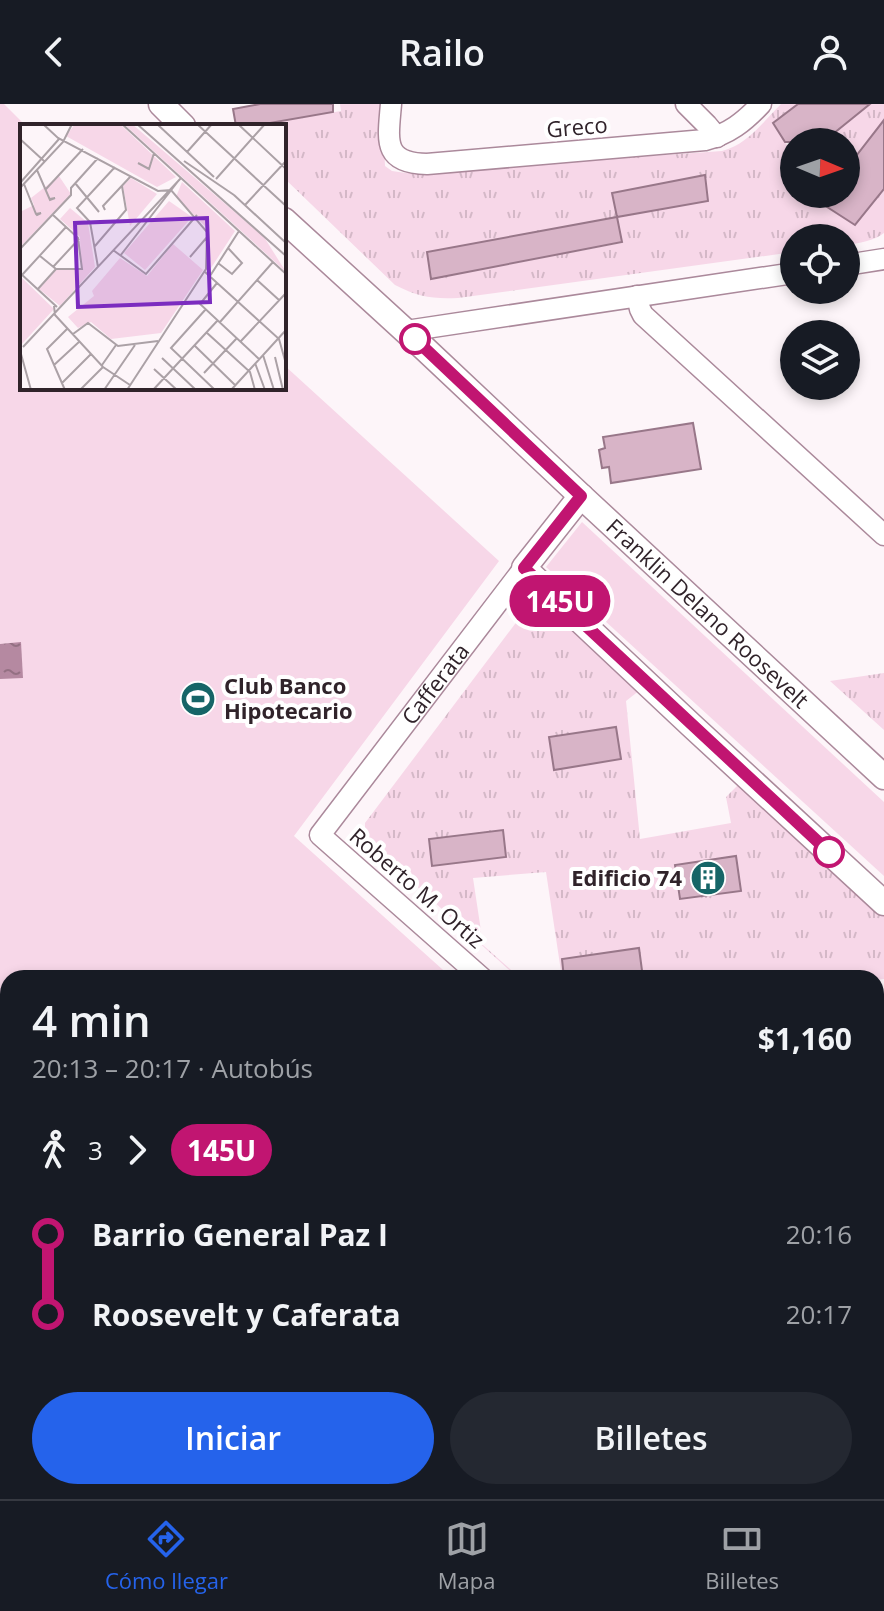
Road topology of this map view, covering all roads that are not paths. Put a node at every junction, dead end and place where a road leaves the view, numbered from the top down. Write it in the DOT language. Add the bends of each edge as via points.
graph roads {
  1 [pos="161,104"];
  2 [pos="391,104"];
  3 [pos="686,104"];
  4 [pos="761,104"];
  5 [pos="181,124"];
  6 [pos="717,137"];
  7 [pos="286,222"];
  8 [pos="884,259"];
  9 [pos="860,263"];
  10 [pos="780,275"];
  11 [pos="637,296"];
  12 [pos="406,331"];
  13 [pos="581,496"];
  14 [pos="884,535"];
  15 [pos="524,568"];
  16 [pos="884,777"];
  17 [pos="320,835"];
  18 [pos="884,903"];
  19 [pos="473,970"];
  1 -- 5 [label="street"];
  2 -- 6 [label="street, Greco" via="391,148 412,164"];
  3 -- 6 [label="street"];
  4 -- 6 [label="street, Greco" via="744,122"];
  7 -- 12 [label="street, Franklin Delano Roosevelt"];
  8 -- 9 [label="street"];
  10 -- 11 [label="street"];
  11 -- 12 [label="street"];
  11 -- 14 [label="street" via="643,315"];
  12 -- 13 [label="street, Franklin Delano Roosevelt"];
  13 -- 15 [label="street, Cafferata"];
  13 -- 16 [label="street, Franklin Delano Roosevelt"];
  15 -- 17 [label="street, Cafferata"];
  15 -- 18 [label="street"];
  17 -- 19 [label="street, Roberto M. Ortiz"];
}
